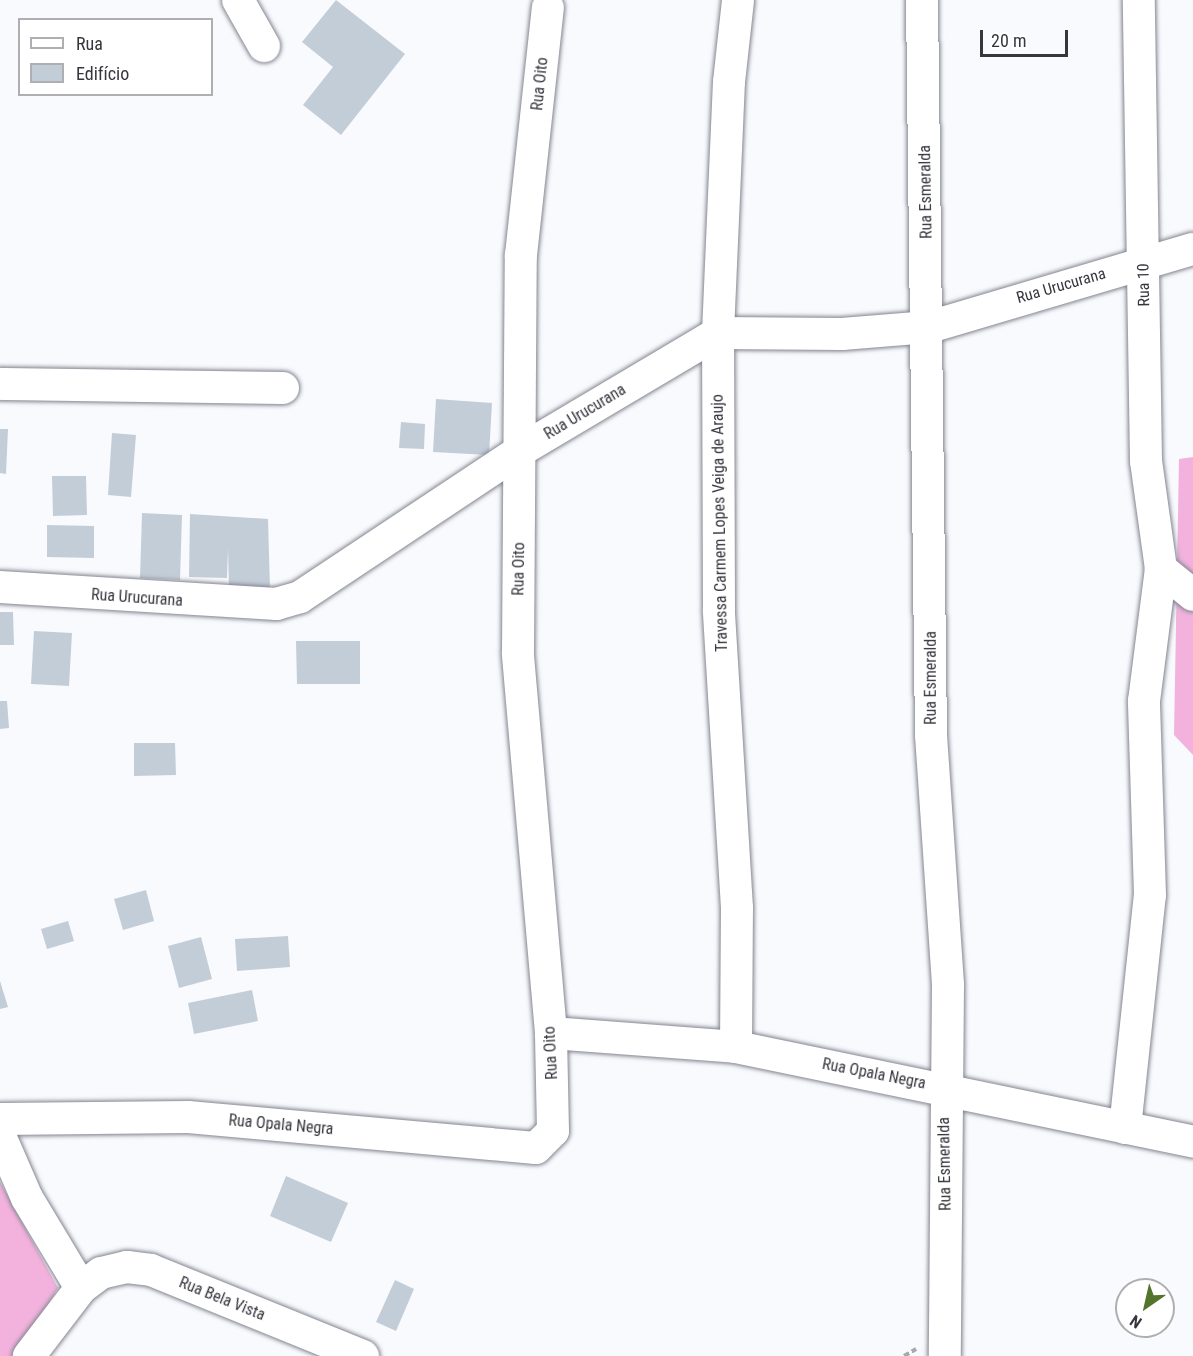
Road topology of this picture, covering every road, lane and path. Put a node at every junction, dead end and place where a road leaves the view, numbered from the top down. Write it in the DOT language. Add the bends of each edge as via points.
graph roads {
  1 [pos="238,0"];
  2 [pos="738,0"];
  3 [pos="922,0"];
  4 [pos="1139,0"];
  5 [pos="548,7"];
  6 [pos="264,46"];
  7 [pos="1193,249"];
  8 [pos="1144,262"];
  9 [pos="928,327"];
  10 [pos="718,333"];
  11 [pos="0,384"];
  12 [pos="283,388"];
  13 [pos="521,450"];
  14 [pos="1161,569"];
  15 [pos="0,587"];
  16 [pos="1193,595"];
  17 [pos="551,1033"];
  18 [pos="736,1047"];
  19 [pos="945,1088"];
  20 [pos="0,1119"];
  21 [pos="1125,1128"];
  22 [pos="553,1131"];
  23 [pos="0,1136"];
  24 [pos="1193,1142"];
  25 [pos="81,1288"];
  26 [pos="321,1351"];
  27 [pos="29,1356"];
  28 [pos="363,1356"];
  29 [pos="945,1356"];
  1 -- 6 [label="street"];
  2 -- 10 [label="street, Travessa Carmem Lopes Veiga de Araujo" via="729,82"];
  3 -- 9 [label="street, Rua Esmeralda"];
  4 -- 8 [label="street, Rua 10"];
  5 -- 13 [label="street, Rua Oito" via="521,255"];
  7 -- 8 [label="street, Rua Urucurana"];
  8 -- 9 [label="street, Rua Urucurana"];
  8 -- 14 [label="street, Rua 10" via="1146,461"];
  9 -- 10 [label="street, Rua Urucurana" via="842,334"];
  9 -- 19 [label="street, Rua Esmeralda" via="931,735 948,985"];
  10 -- 13 [label="street, Rua Urucurana"];
  10 -- 18 [label="street, Travessa Carmem Lopes Veiga de Araujo" via="719,610 737,908"];
  11 -- 12 [label="street"];
  13 -- 15 [label="street, Rua Urucurana" via="300,597 276,604"];
  13 -- 17 [label="street, Rua Oito" via="518,653"];
  14 -- 16 [label="street"];
  14 -- 21 [label="street, Rua 10" via="1144,701 1150,895"];
  17 -- 18 [label="street, Rua Opala Negra"];
  17 -- 22 [label="street, Rua Oito"];
  18 -- 19 [label="street, Rua Opala Negra"];
  19 -- 21 [label="street, Rua Opala Negra"];
  19 -- 29 [label="street, Rua Esmeralda"];
  20 -- 22 [label="street, Rua Opala Negra" via="188,1117 536,1148"];
  21 -- 24 [label="street, Rua Opala Negra"];
  23 -- 25 [label="street" via="27,1198"];
  25 -- 26 [label="street, Rua Bela Vista" via="101,1273 127,1267 151,1270"];
  25 -- 27 [label="street"];
  26 -- 28 [label="street, Rua Bela Vista"];
}
